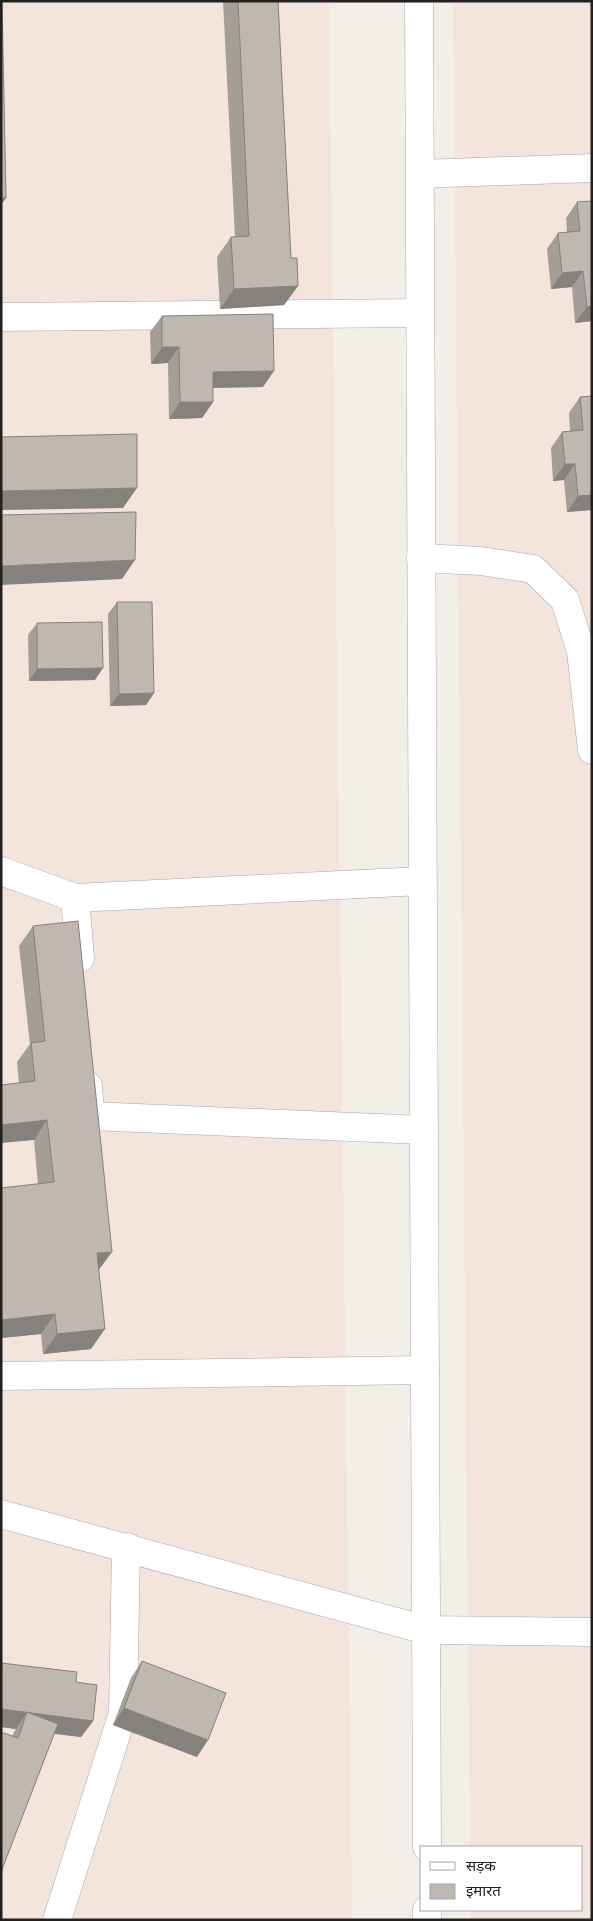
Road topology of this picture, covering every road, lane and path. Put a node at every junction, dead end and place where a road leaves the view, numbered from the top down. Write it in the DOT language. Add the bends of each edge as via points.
graph roads {
  1 [pos="419,1"];
  2 [pos="592,168"];
  3 [pos="420,174"];
  4 [pos="420,313"];
  5 [pos="1,317"];
  6 [pos="421,558"];
  7 [pos="592,750"];
  8 [pos="1,871"];
  9 [pos="422,881"];
  10 [pos="76,898"];
  11 [pos="82,987"];
  12 [pos="87,1066"];
  13 [pos="424,1130"];
  14 [pos="425,1370"];
  15 [pos="1,1376"];
  16 [pos="1,1514"];
  17 [pos="127,1548"];
  18 [pos="426,1630"];
  19 [pos="592,1632"];
  20 [pos="426,1846"];
  21 [pos="57,1920"];
  1 -- 3 [label="street"];
  2 -- 3 [label="street"];
  3 -- 4 [label="street"];
  4 -- 5 [label="street"];
  4 -- 6 [label="street"];
  6 -- 7 [label="street" via="480,561 533,569 565,600 581,650"];
  6 -- 9 [label="street"];
  8 -- 10 [label="street"];
  9 -- 10 [label="street"];
  9 -- 13 [label="street"];
  10 -- 11 [label="street"];
  12 -- 13 [label="street" via="90,1116"];
  13 -- 14 [label="street"];
  14 -- 15 [label="street"];
  14 -- 18 [label="street"];
  16 -- 17 [label="street"];
  17 -- 18 [label="street"];
  17 -- 21 [label="street" via="123,1713"];
  18 -- 19 [label="street"];
  18 -- 20 [label="street"];
}
